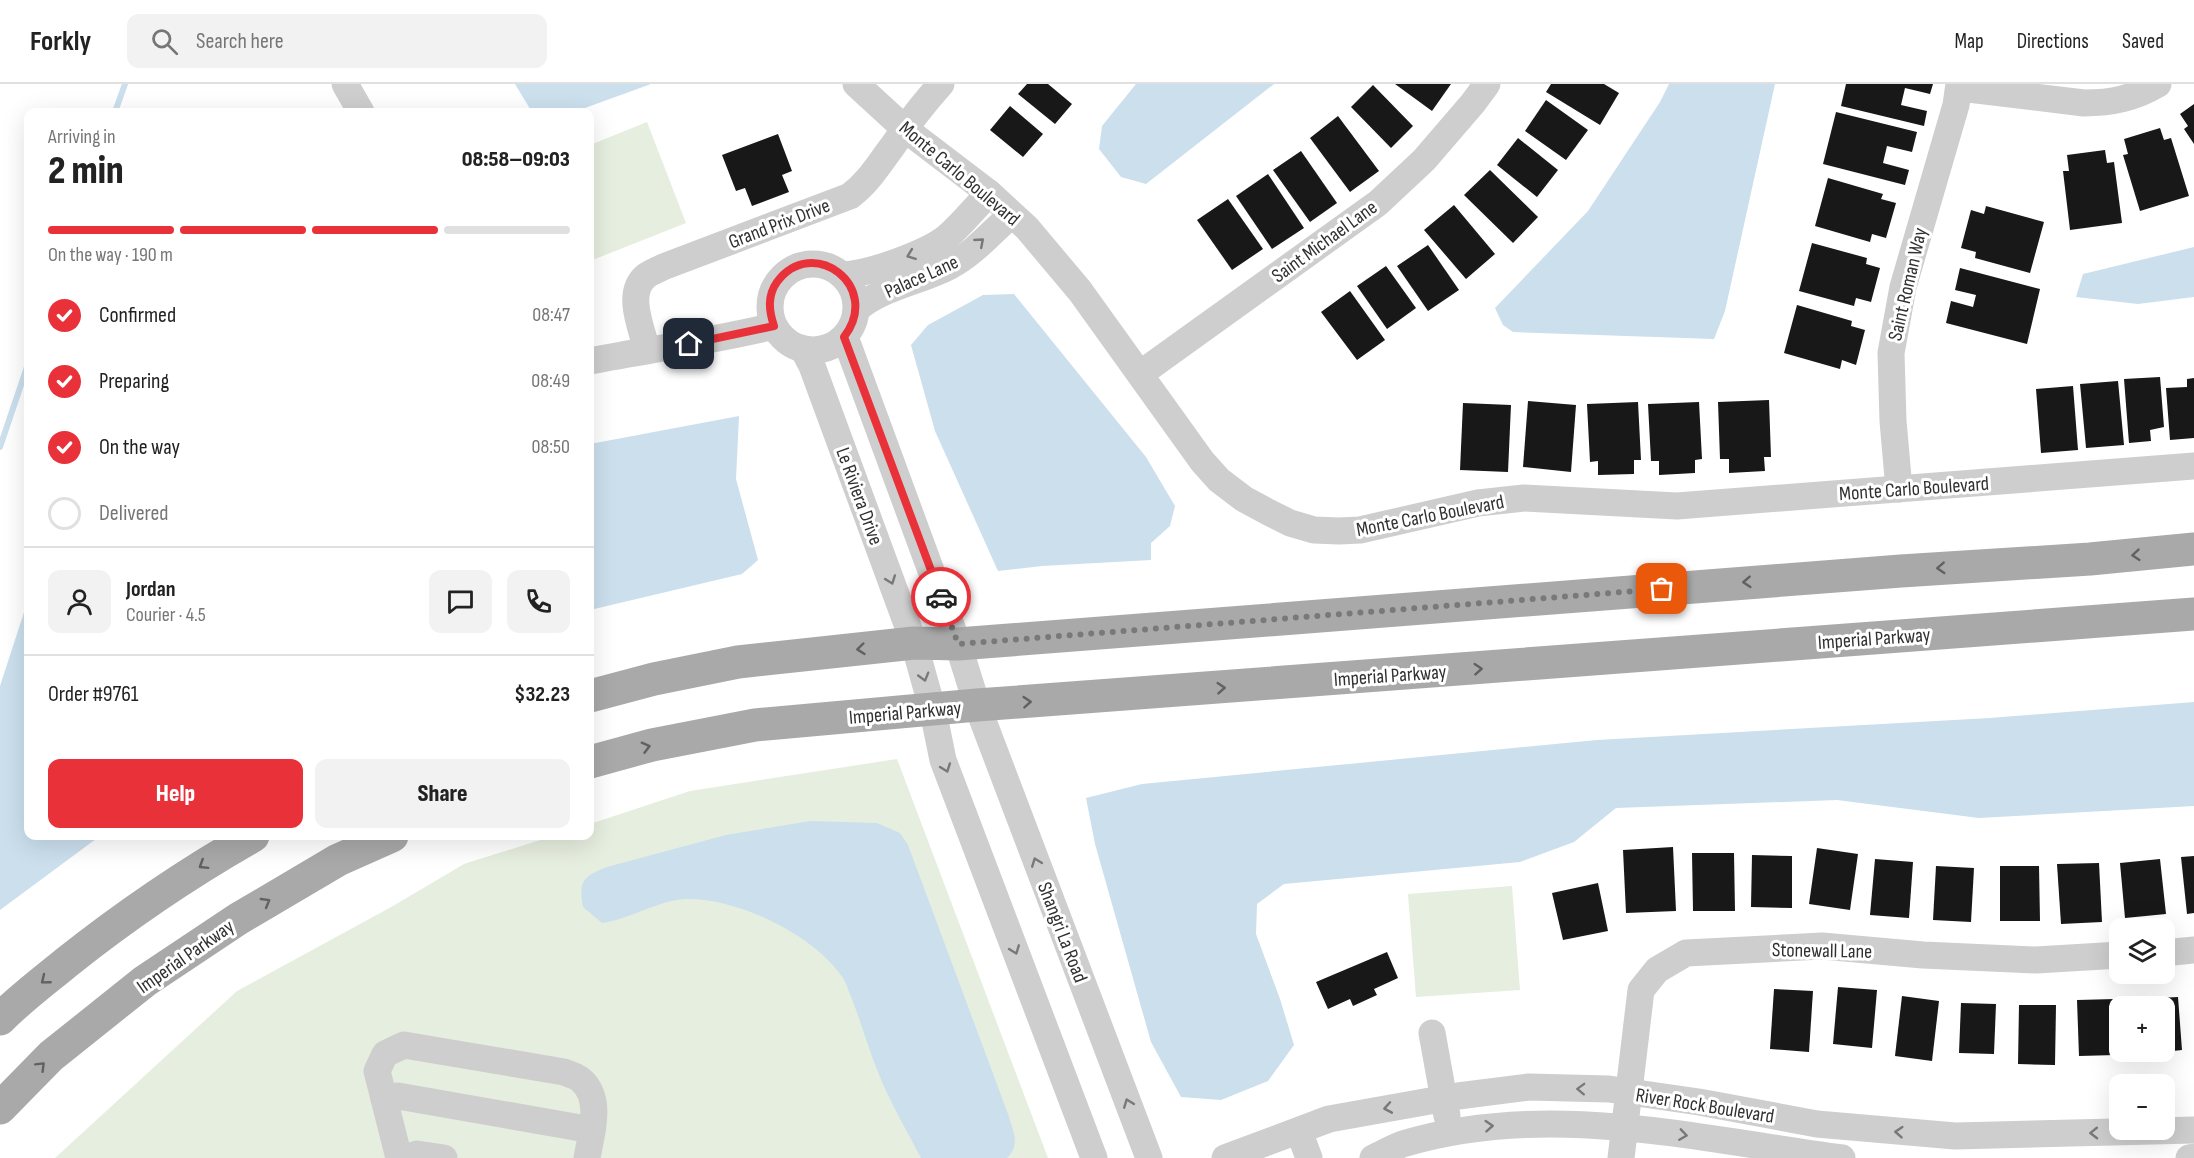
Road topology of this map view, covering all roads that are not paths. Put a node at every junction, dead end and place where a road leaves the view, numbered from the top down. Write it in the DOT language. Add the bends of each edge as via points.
graph roads {
  1 [pos="345,84"];
  2 [pos="856,84"];
  3 [pos="941,84"];
  4 [pos="1487,84"];
  5 [pos="2158,84"];
  6 [pos="1960,86"];
  7 [pos="359,108"];
  8 [pos="905,129"];
  9 [pos="988,193"];
  10 [pos="1011,215"];
  11 [pos="843,275"];
  12 [pos="856,309"];
  13 [pos="774,326"];
  14 [pos="844,337"];
  15 [pos="803,349"];
  16 [pos="647,350"];
  17 [pos="594,360"];
  18 [pos="1140,374"];
  19 [pos="863,390"];
  20 [pos="826,404"];
  21 [pos="2194,466"];
  22 [pos="1899,489"];
  23 [pos="2194,549"];
  24 [pos="2194,614"];
  25 [pos="914,643"];
  26 [pos="958,644"];
  27 [pos="594,695"];
  28 [pos="977,705"];
  29 [pos="933,711"];
  30 [pos="594,761"];
  31 [pos="246,840"];
  32 [pos="383,840"];
  33 [pos="2194,950"];
  34 [pos="2175,952"];
  35 [pos="2109,956"];
  36 [pos="0,1019"];
  37 [pos="1432,1032"];
  38 [pos="1628,1092"];
  39 [pos="1444,1098"];
  40 [pos="384,1099"];
  41 [pos="0,1107"];
  42 [pos="1624,1128"];
  43 [pos="592,1130"];
  44 [pos="2194,1130"];
  45 [pos="1299,1131"];
  46 [pos="1450,1132"];
  47 [pos="1231,1157"];
  48 [pos="2194,1157"];
  49 [pos="399,1158"];
  50 [pos="405,1158"];
  51 [pos="444,1158"];
  52 [pos="587,1158"];
  53 [pos="1094,1158"];
  54 [pos="1149,1158"];
  55 [pos="1309,1158"];
  56 [pos="1373,1158"];
  57 [pos="1621,1158"];
  58 [pos="1842,1158"];
  59 [pos="2188,1158"];
  1 -- 7 [label="street"];
  2 -- 8 [label="street, Monte Carlo Boulevard"];
  3 -- 8 [label="street, Grand Prix Drive"];
  4 -- 18 [label="street, Saint Michael Lane" via="1424,160 1378,203"];
  5 -- 6 [label="street" via="2127,99 2105,103"];
  6 -- 22 [label="street, Saint Roman Way" via="1904,287 1891,353"];
  8 -- 9 [label="street, Monte Carlo Boulevard"];
  8 -- 16 [label="street, Grand Prix Drive" via="866,182 850,196 646,276 636,294 636,306"];
  9 -- 10 [label="street, Monte Carlo Boulevard"];
  9 -- 11 [label="street, Palace Lane, one-way" via="937,244 856,275"];
  12 -- 10 [label="street, Palace Lane, one-way" via="962,260"];
  10 -- 18 [label="street, Monte Carlo Boulevard" via="1027,228 1080,291"];
  11 -- 12 [label="street" via="853,291"];
  11 -- 13 [label="street" via="819,263 792,267 774,287 770,300"];
  12 -- 14 [label="street" via="851,329"];
  13 -- 15 [label="street" via="791,345"];
  13 -- 16 [label="street" via="706,342"];
  14 -- 15 [label="street" via="832,346"];
  14 -- 19 [label="street, Le Riviera Drive"];
  15 -- 20 [label="street, Le Riviera Drive"];
  16 -- 17 [label="street"];
  18 -- 22 [label="street, Monte Carlo Boulevard" via="1219,480 1268,512 1314,530 1360,530 1478,503 1524,498 1677,506"];
  19 -- 20 [label="street"];
  19 -- 26 [label="street, Le Riviera Drive"];
  20 -- 25 [label="street, Le Riviera Drive, one-way"];
  21 -- 22 [label="street, Monte Carlo Boulevard"];
  23 -- 26 [label="main road, one-way"];
  28 -- 24 [label="main road, Imperial Parkway, one-way"];
  25 -- 26 [label="main road"];
  25 -- 27 [label="main road, one-way" via="738,662 654,678"];
  25 -- 29 [label="street, Le Riviera Drive, one-way"];
  26 -- 28 [label="street, Le Riviera Drive"];
  28 -- 29 [label="main road, Imperial Parkway"];
  54 -- 28 [label="street, Shangri La Road, one-way"];
  30 -- 29 [label="main road, Imperial Parkway, one-way" via="755,725"];
  29 -- 53 [label="street, one-way" via="943,760"];
  31 -- 36 [label="main road, one-way" via="204,863 110,928"];
  41 -- 32 [label="main road, Imperial Parkway, one-way" via="51,1056 145,981 238,919 338,860"];
  33 -- 34 [label="street"];
  35 -- 38 [label="street, Stonewall Lane" via="2036,960 1822,946 1686,953 1657,970 1641,990"];
  37 -- 39 [label="street"];
  38 -- 39 [label="street, River Rock Boulevard, one-way" via="1529,1087"];
  38 -- 42 [label="street, Stonewall Lane"];
  44 -- 38 [label="street, River Rock Boulevard, one-way" via="1943,1135 1817,1124"];
  39 -- 45 [label="street, River Rock Boulevard, one-way" via="1329,1119"];
  39 -- 46 [label="street"];
  40 -- 43 [label="street" via="398,1096"];
  40 -- 43 [label="street" via="377,1071 385,1054 404,1045 564,1072 580,1079 590,1090 594,1106"];
  40 -- 49 [label="street"];
  46 -- 42 [label="street, River Rock Boulevard, one-way" via="1484,1126 1576,1123"];
  42 -- 57 [label="street, Stonewall Lane"];
  42 -- 58 [label="street, River Rock Boulevard, one-way"];
  43 -- 52 [label="street"];
  45 -- 47 [label="street, River Rock Boulevard"];
  45 -- 55 [label="street"];
  46 -- 56 [label="street, River Rock Boulevard" via="1403,1143"];
  48 -- 59 [label="street"];
  50 -- 51 [label="street" via="417,1154"];
}
